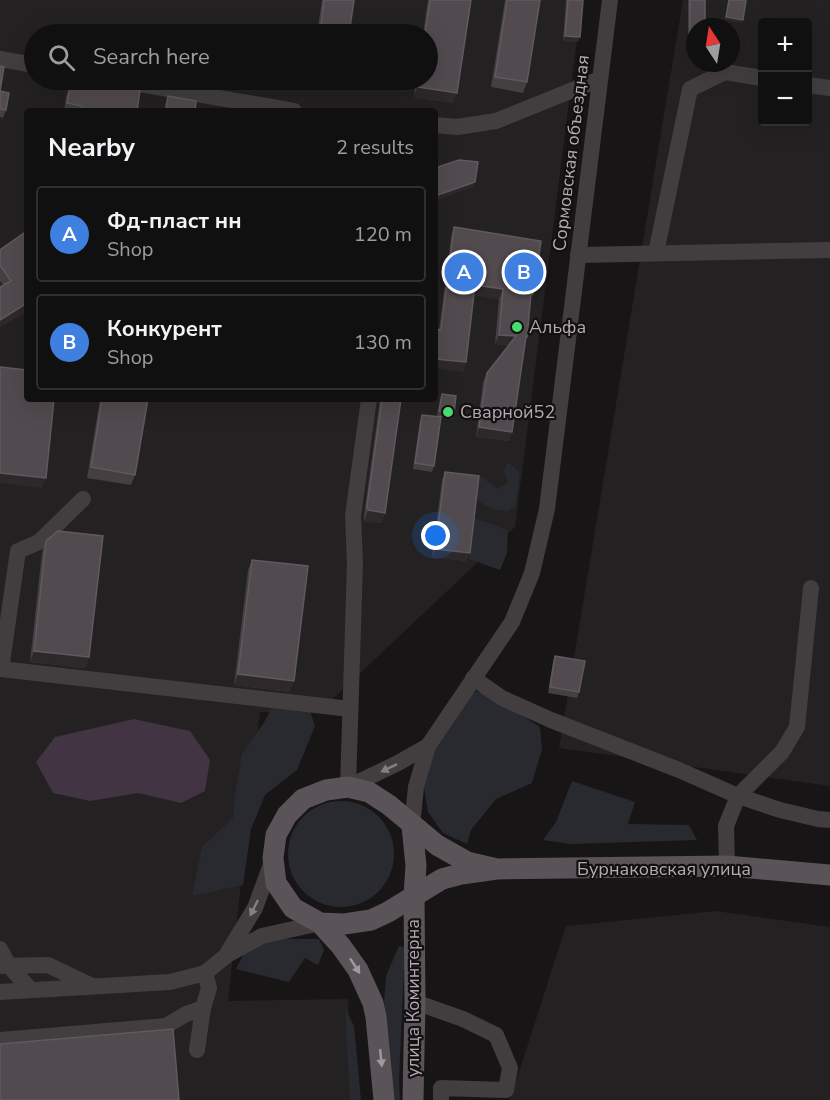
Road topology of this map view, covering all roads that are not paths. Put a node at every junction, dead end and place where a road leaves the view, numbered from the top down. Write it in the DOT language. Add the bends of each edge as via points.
graph roads {
  1 [pos="610,0"];
  2 [pos="0,58"];
  3 [pos="24,63"];
  4 [pos="758,77"];
  5 [pos="600,79"];
  6 [pos="812,86"];
  7 [pos="830,88"];
  8 [pos="174,90"];
  9 [pos="277,108"];
  10 [pos="438,125"];
  11 [pos="830,250"];
  12 [pos="656,253"];
  13 [pos="578,255"];
  14 [pos="369,402"];
  15 [pos="82,499"];
  16 [pos="811,588"];
  17 [pos="1,669"];
  18 [pos="473,678"];
  19 [pos="350,709"];
  20 [pos="428,746"];
  21 [pos="348,787"];
  22 [pos="738,796"];
  23 [pos="830,820"];
  24 [pos="412,826"];
  25 [pos="273,858"];
  26 [pos="727,866"];
  27 [pos="497,869"];
  28 [pos="830,875"];
  29 [pos="414,895"];
  30 [pos="320,922"];
  31 [pos="0,949"];
  32 [pos="227,955"];
  33 [pos="4,966"];
  34 [pos="205,973"];
  35 [pos="93,987"];
  36 [pos="31,990"];
  37 [pos="0,992"];
  38 [pos="415,1002"];
  39 [pos="203,1008"];
  40 [pos="0,1040"];
  41 [pos="197,1050"];
  42 [pos="506,1095"];
  43 [pos="384,1100"];
  44 [pos="413,1100"];
  45 [pos="441,1100"];
  1 -- 5 [label="street, Сормовская объездная"];
  2 -- 3 [label="street"];
  4 -- 12 [label="street" via="725,72 690,89"];
  5 -- 10 [label="street" via="496,121 457,127"];
  5 -- 13 [label="street, Сормовская объездная"];
  6 -- 7 [label="street"];
  8 -- 9 [label="street"];
  11 -- 12 [label="street"];
  12 -- 13 [label="street"];
  13 -- 18 [label="street, Сормовская объездная" via="547,509 532,573 512,622"];
  14 -- 19 [label="street" via="354,516"];
  15 -- 17 [label="street" via="39,542 18,551"];
  16 -- 22 [label="street" via="797,727 782,752"];
  17 -- 19 [label="street"];
  18 -- 20 [label="street, Сормовская объездная"];
  18 -- 22 [label="street" via="502,698"];
  19 -- 21 [label="street"];
  20 -- 21 [label="street, one-way"];
  20 -- 24 [label="street" via="416,787"];
  21 -- 24 [label="main road" via="369,792"];
  21 -- 25 [label="main road" via="303,799 281,825"];
  22 -- 23 [label="street"];
  22 -- 26 [label="street" via="726,826"];
  24 -- 27 [label="main road" via="467,862"];
  24 -- 29 [label="main road"];
  25 -- 30 [label="main road" via="276,883 293,908"];
  25 -- 32 [label="street, one-way" via="255,908"];
  26 -- 27 [label="main road, Бурнаковская улица"];
  26 -- 28 [label="main road, Бурнаковская улица"];
  27 -- 29 [label="main road" via="442,879"];
  29 -- 30 [label="main road" via="371,920"];
  29 -- 38 [label="main road, улица Коминтерна"];
  30 -- 32 [label="street" via="262,936"];
  30 -- 43 [label="main road, улица Коминтерна, one-way" via="358,970 374,1003"];
  31 -- 33 [label="street"];
  32 -- 34 [label="street"];
  33 -- 35 [label="street" via="48,965"];
  33 -- 36 [label="street"];
  34 -- 35 [label="street" via="170,982"];
  34 -- 39 [label="street" via="209,988"];
  35 -- 36 [label="street"];
  36 -- 37 [label="street"];
  38 -- 42 [label="street" via="496,1035 510,1068"];
  38 -- 44 [label="main road, улица Коминтерна"];
  39 -- 40 [label="street" via="166,1026"];
  39 -- 41 [label="street"];
  42 -- 45 [label="street" via="441,1089"];
}
